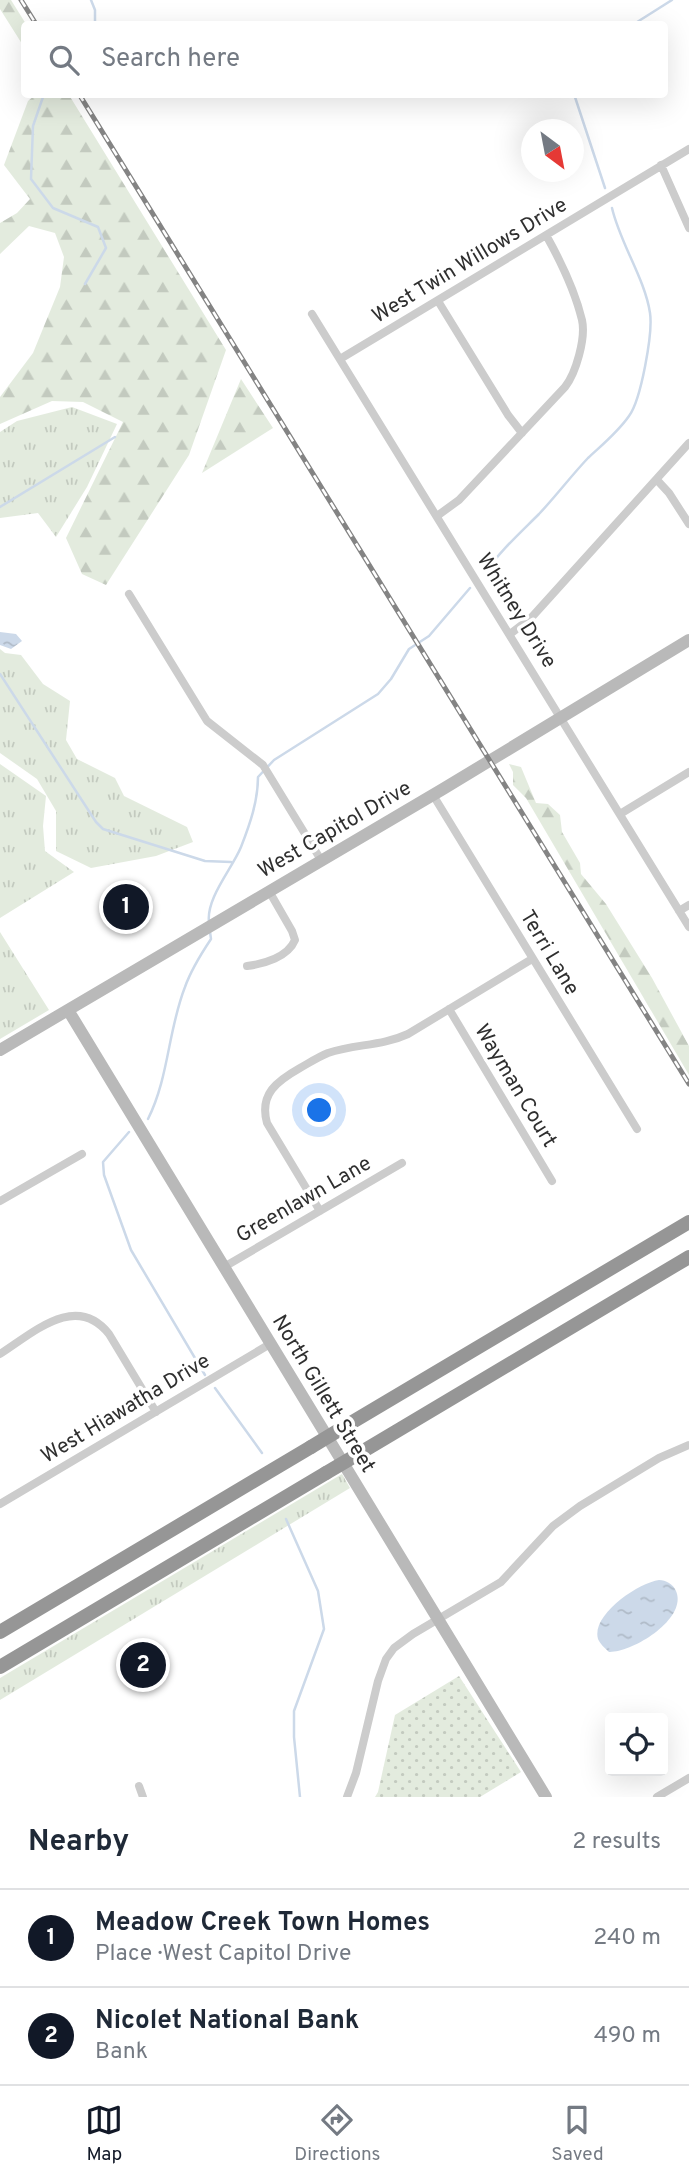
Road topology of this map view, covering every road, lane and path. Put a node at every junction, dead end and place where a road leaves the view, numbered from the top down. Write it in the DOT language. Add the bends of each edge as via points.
graph roads {
  1 [pos="689,149"];
  2 [pos="661,165"];
  3 [pos="689,228"];
  4 [pos="546,235"];
  5 [pos="438,301"];
  6 [pos="312,314"];
  7 [pos="341,359"];
  8 [pos="522,433"];
  9 [pos="689,443"];
  10 [pos="657,480"];
  11 [pos="437,516"];
  12 [pos="689,524"];
  13 [pos="129,594"];
  14 [pos="510,634"];
  15 [pos="689,640"];
  16 [pos="561,718"];
  17 [pos="689,772"];
  18 [pos="433,794"];
  19 [pos="620,814"];
  20 [pos="321,860"];
  21 [pos="269,891"];
  22 [pos="689,905"];
  23 [pos="679,911"];
  24 [pos="689,928"];
  25 [pos="532,959"];
  26 [pos="247,966"];
  27 [pos="449,1009"];
  28 [pos="68,1010"];
  29 [pos="0,1050"];
  30 [pos="637,1129"];
  31 [pos="82,1154"];
  32 [pos="402,1163"];
  33 [pos="552,1181"];
  34 [pos="0,1201"];
  35 [pos="320,1211"];
  36 [pos="689,1222"];
  37 [pos="689,1257"];
  38 [pos="224,1268"];
  39 [pos="270,1344"];
  40 [pos="0,1354"];
  41 [pos="156,1412"];
  42 [pos="689,1445"];
  43 [pos="0,1504"];
  44 [pos="438,1620"];
  45 [pos="0,1632"];
  46 [pos="0,1667"];
  47 [pos="689,1778"];
  48 [pos="139,1786"];
  49 [pos="143,1797"];
  50 [pos="347,1797"];
  51 [pos="546,1797"];
  52 [pos="657,1797"];
  1 -- 2 [label="street, West Twin Willows Drive"];
  2 -- 3 [label="street"];
  2 -- 4 [label="street, West Twin Willows Drive"];
  4 -- 5 [label="street, West Twin Willows Drive"];
  4 -- 8 [label="street" via="582,319 583,335 571,380"];
  5 -- 7 [label="street, West Twin Willows Drive"];
  5 -- 8 [label="street"];
  6 -- 7 [label="street, Whitney Drive"];
  7 -- 11 [label="street, Whitney Drive"];
  8 -- 11 [label="street" via="459,500"];
  9 -- 10 [label="street"];
  10 -- 12 [label="street"];
  10 -- 14 [label="street" via="531,618"];
  11 -- 14 [label="street, Whitney Drive"];
  13 -- 20 [label="street" via="207,721 263,765"];
  14 -- 16 [label="street, Whitney Drive"];
  15 -- 16 [label="street, West Capitol Drive"];
  16 -- 18 [label="street, West Capitol Drive"];
  16 -- 19 [label="street, Whitney Drive"];
  17 -- 19 [label="street"];
  18 -- 20 [label="street, West Capitol Drive"];
  18 -- 25 [label="street, Terri Lane"];
  19 -- 23 [label="street, Whitney Drive"];
  20 -- 21 [label="street, West Capitol Drive"];
  21 -- 26 [label="street" via="295,940 288,950 263,964"];
  21 -- 28 [label="street, West Capitol Drive"];
  22 -- 23 [label="street"];
  23 -- 24 [label="street, Whitney Drive"];
  25 -- 27 [label="street"];
  25 -- 30 [label="street, Terri Lane"];
  27 -- 33 [label="street, Wayman Court"];
  27 -- 35 [label="street" via="399,1038 318,1058 268,1093 267,1123"];
  28 -- 29 [label="street, West Capitol Drive"];
  28 -- 38 [label="street, North Gillett Street"];
  31 -- 34 [label="street"];
  32 -- 35 [label="street, Greenlawn Lane"];
  35 -- 38 [label="street, Greenlawn Lane"];
  36 -- 45 [label="highway, bridge"];
  37 -- 46 [label="highway, bridge"];
  38 -- 39 [label="street, North Gillett Street"];
  39 -- 41 [label="street, West Hiawatha Drive"];
  39 -- 44 [label="street, North Gillett Street"];
  40 -- 41 [label="street" via="59,1319 89,1317 109,1334"];
  41 -- 43 [label="street, West Hiawatha Drive"];
  42 -- 44 [label="street" via="579,1506 501,1583"];
  44 -- 50 [label="street" via="399,1643 386,1659"];
  44 -- 51 [label="street, North Gillett Street"];
  47 -- 52 [label="street"];
  48 -- 49 [label="street"];
}
